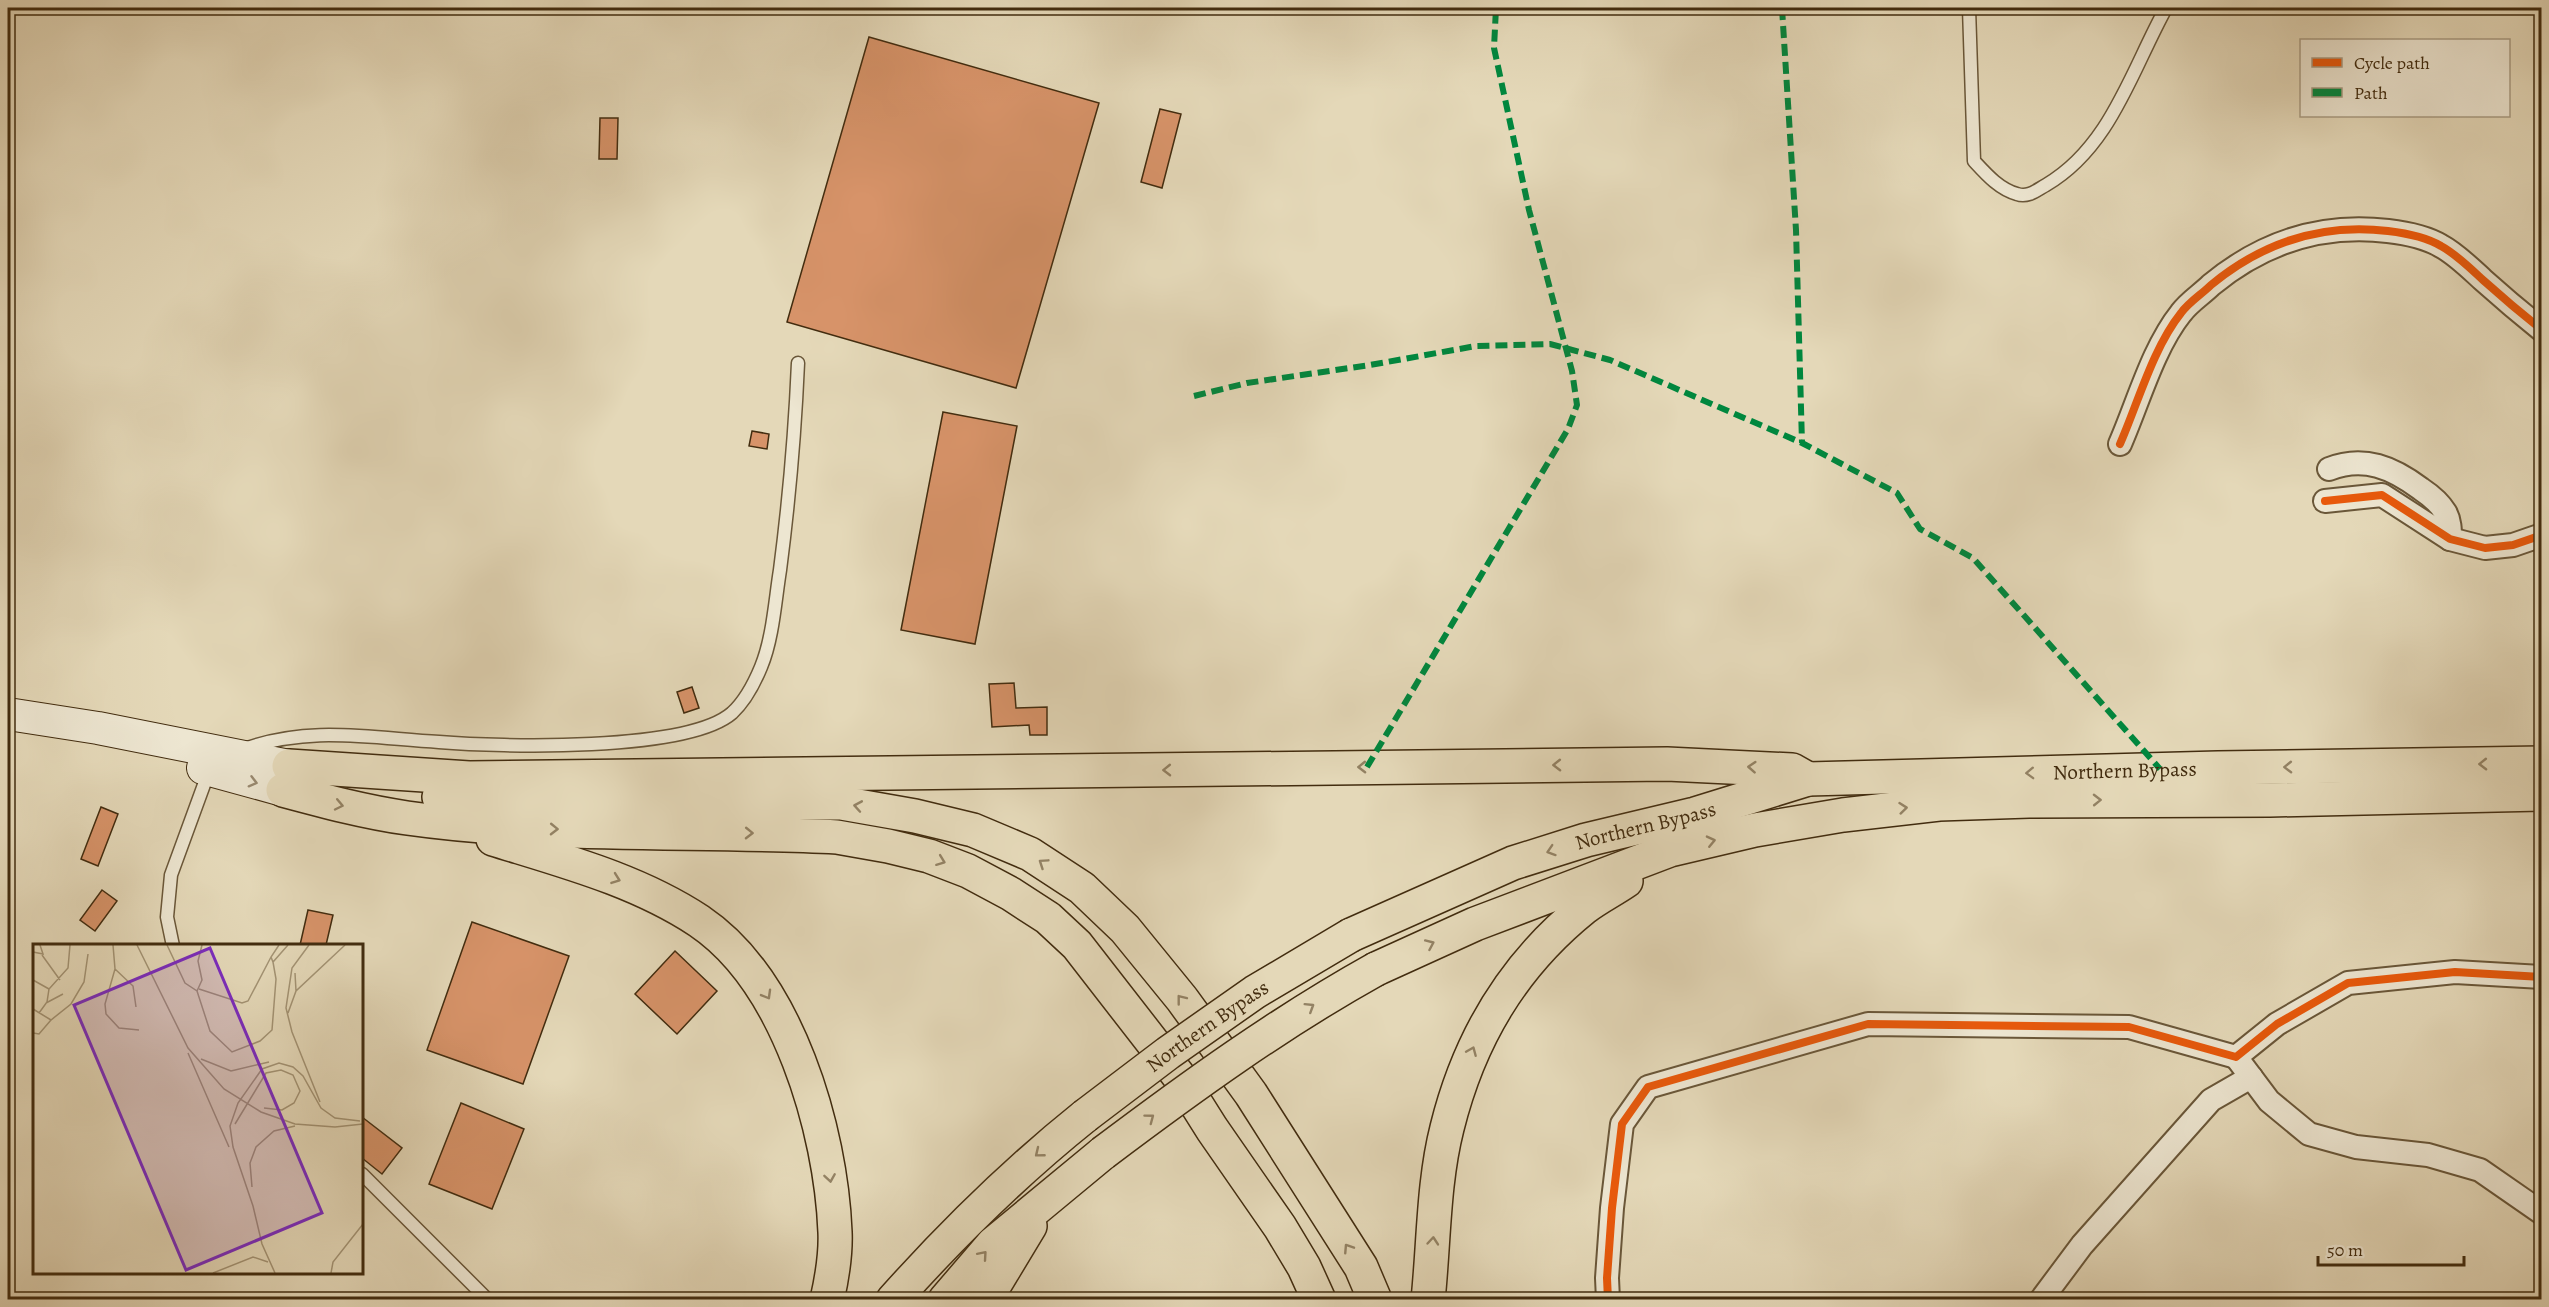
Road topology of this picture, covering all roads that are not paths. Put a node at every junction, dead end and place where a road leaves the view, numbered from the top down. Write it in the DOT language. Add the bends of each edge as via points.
graph roads {
  1 [pos="1969,8"];
  2 [pos="2166,8"];
  3 [pos="2541,330"];
  4 [pos="798,363"];
  5 [pos="2120,444"];
  6 [pos="2329,469"];
  7 [pos="2325,501"];
  8 [pos="2541,535"];
  9 [pos="2450,539"];
  10 [pos="8,714"];
  11 [pos="219,762"];
  12 [pos="2541,763"];
  13 [pos="286,778"];
  14 [pos="1808,779"];
  15 [pos="2541,794"];
  16 [pos="440,822"];
  17 [pos="1670,850"];
  18 [pos="173,944"];
  19 [pos="2541,977"];
  20 [pos="2236,1057"];
  21 [pos="2251,1077"];
  22 [pos="363,1175"];
  23 [pos="1052,1195"];
  24 [pos="2541,1213"];
  25 [pos="488,1299"];
  26 [pos="827,1299"];
  27 [pos="893,1299"];
  28 [pos="945,1299"];
  29 [pos="988,1299"];
  30 [pos="1319,1299"];
  31 [pos="1375,1299"];
  32 [pos="1428,1299"];
  33 [pos="1608,1299"];
  34 [pos="2041,1299"];
  1 -- 2 [label="lane" via="1974,160 1991,180 2017,194 2029,195 2080,157 2106,125"];
  3 -- 5 [label="street" via="2439,245 2372,229 2345,228 2306,234 2266,248 2245,261 2182,311 2166,335"];
  4 -- 11 [label="lane" via="789,498 774,613 762,666 748,695 731,714 706,727 618,742 441,743 316,734 276,738"];
  6 -- 9 [label="street" via="2375,464 2403,475 2440,505 2448,519"];
  7 -- 9 [label="street" via="2382,495"];
  8 -- 9 [label="street" via="2500,548 2465,545"];
  10 -- 11 [label="main road" via="98,728"];
  11 -- 13 [label="main road"];
  11 -- 18 [label="lane" via="171,875 167,917"];
  12 -- 14 [label="highway, Northern Bypass, one-way"];
  14 -- 13 [label="highway, one-way" via="1792,770 1667,764"];
  13 -- 16 [label="highway, one-way" via="366,811"];
  31 -- 13 [label="highway, one-way" via="1361,1267 1251,1094 1182,999 1125,929 1082,888 1030,854 973,830 841,803 506,803"];
  14 -- 27 [label="highway, Northern Bypass, one-way, bridge" via="1513,863 1351,935 1255,992 1085,1116 976,1211"];
  17 -- 15 [label="highway, Northern Bypass, one-way" via="1755,830 1939,804"];
  16 -- 26 [label="highway, one-way" via="595,871 656,896 701,922 737,954 783,1025 816,1114 836,1234"];
  16 -- 30 [label="highway, one-way" via="523,829 837,837 929,856 1011,894 1048,918 1077,945 1178,1076 1281,1227"];
  23 -- 17 [label="highway, Northern Bypass, one-way, bridge" via="1235,1055 1328,995 1474,924"];
  32 -- 17 [label="highway, one-way" via="1439,1173 1447,1129 1470,1054 1486,1022 1504,992 1555,934 1585,907"];
  19 -- 20 [label="street" via="2455,972 2348,983 2277,1024"];
  20 -- 21 [label="street"];
  20 -- 33 [label="street" via="2129,1027 1868,1024 1648,1087 1622,1124 1612,1208"];
  21 -- 24 [label="street" via="2269,1101 2309,1134 2356,1147 2428,1155 2480,1170"];
  21 -- 34 [label="street" via="2211,1100 2082,1245"];
  22 -- 25 [label="lane"];
  28 -- 23 [label="highway, Northern Bypass, one-way" via="993,1244"];
  23 -- 29 [label="highway" via="1018,1243"];
}
